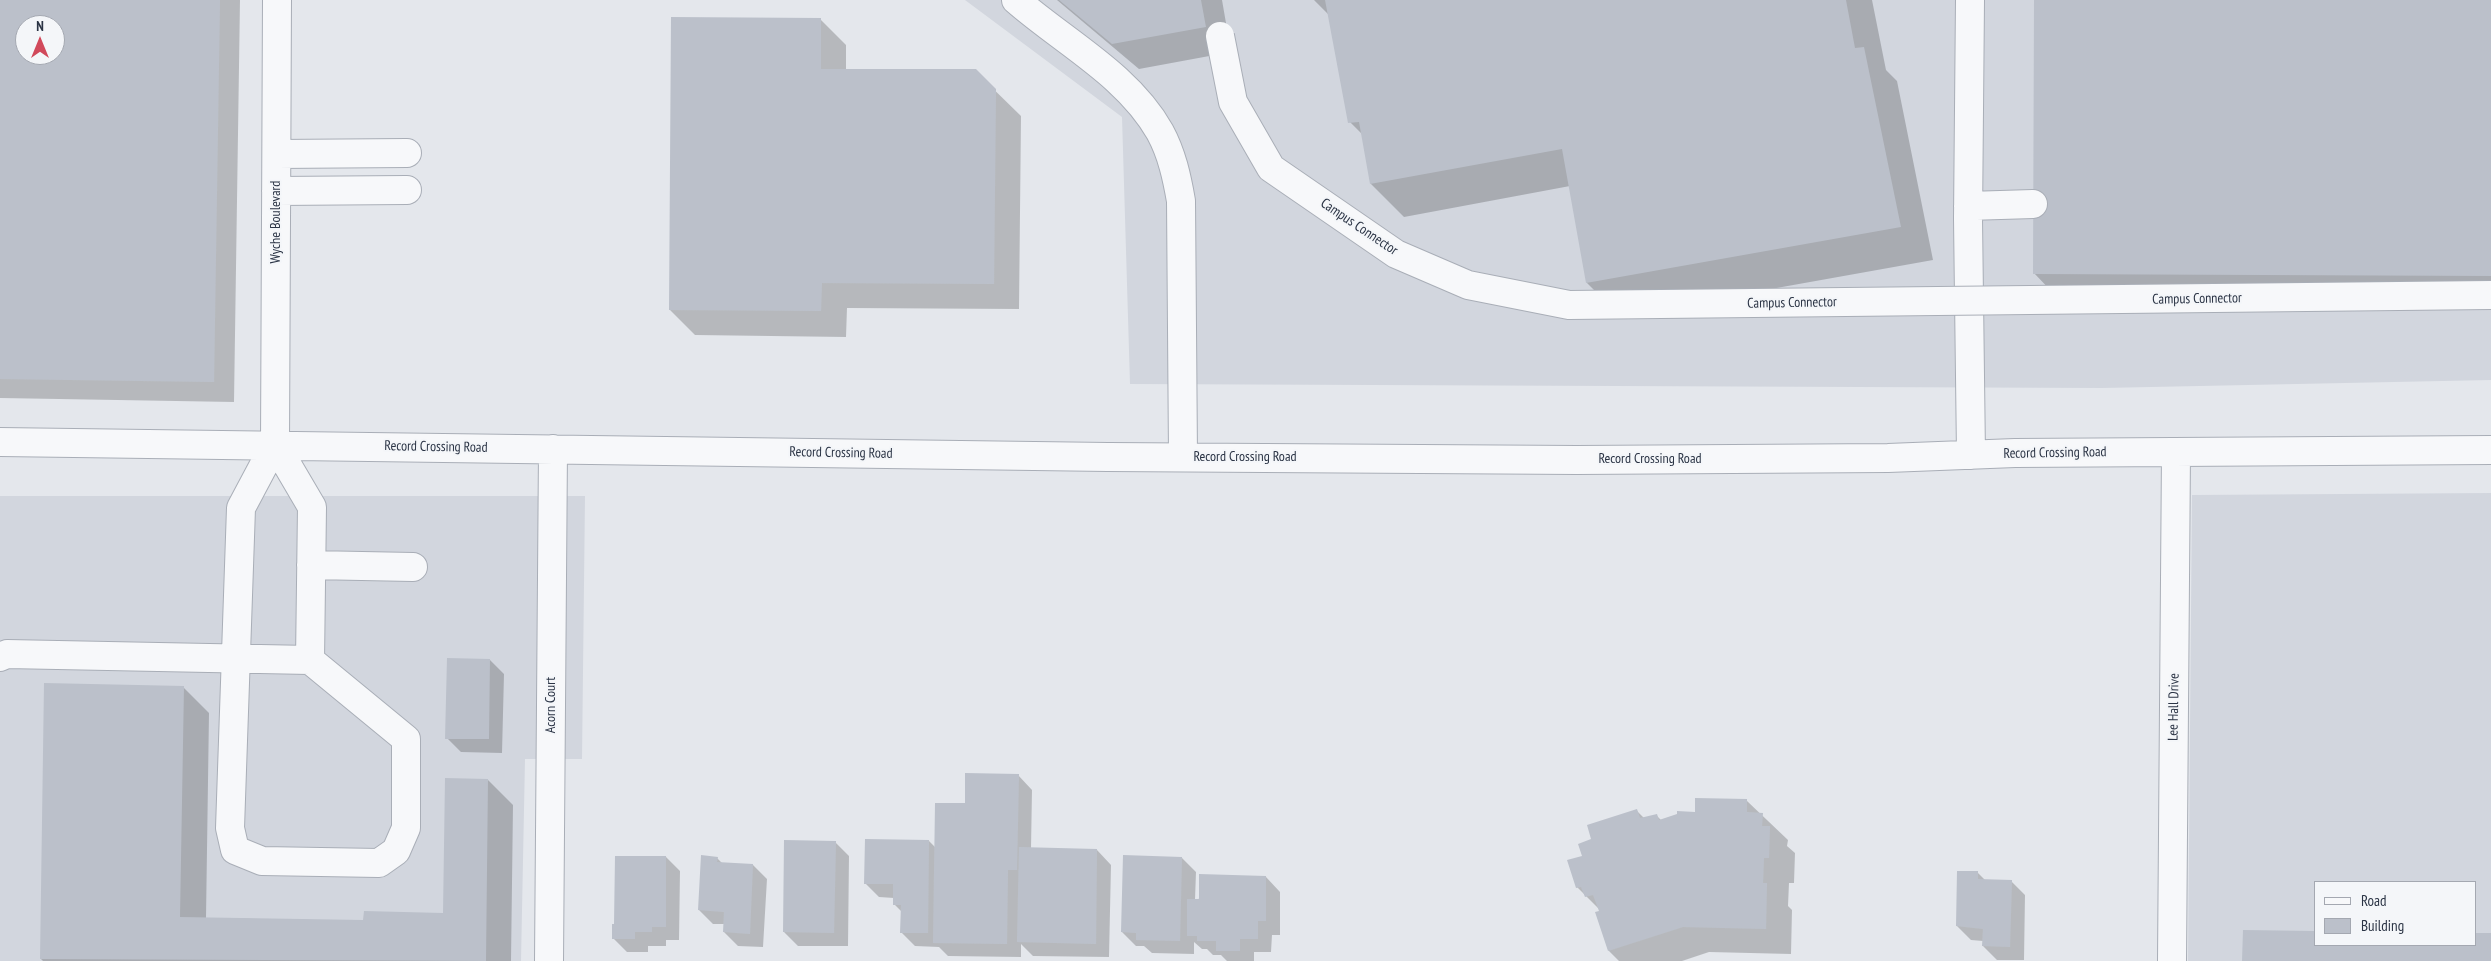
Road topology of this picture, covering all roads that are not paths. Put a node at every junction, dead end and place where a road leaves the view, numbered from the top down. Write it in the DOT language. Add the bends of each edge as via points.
graph roads {
  1 [pos="277,0"];
  2 [pos="1016,0"];
  3 [pos="1970,0"];
  4 [pos="1220,36"];
  5 [pos="407,153"];
  6 [pos="277,154"];
  7 [pos="406,190"];
  8 [pos="276,191"];
  9 [pos="2033,204"];
  10 [pos="1968,206"];
  11 [pos="2491,295"];
  12 [pos="0,442"];
  13 [pos="275,444"];
  14 [pos="553,448"];
  15 [pos="2491,450"];
  16 [pos="2176,452"];
  17 [pos="1971,455"];
  18 [pos="1183,457"];
  19 [pos="311,565"];
  20 [pos="413,567"];
  21 [pos="0,657"];
  22 [pos="235,658"];
  23 [pos="310,660"];
  24 [pos="549,961"];
  25 [pos="2172,961"];
  1 -- 6 [label="street, Wyche Boulevard"];
  2 -- 18 [label="street" via="1135,96 1160,132 1176,170 1182,211"];
  3 -- 10 [label="street"];
  4 -- 11 [label="street, Campus Connector, bridge" via="1233,102 1271,168 1396,254 1468,285 1486,289 1569,305"];
  5 -- 6 [label="street"];
  6 -- 8 [label="street, Wyche Boulevard"];
  7 -- 8 [label="street"];
  8 -- 13 [label="street, Wyche Boulevard"];
  9 -- 10 [label="street"];
  10 -- 17 [label="street"];
  12 -- 13 [label="street, Record Crossing Road"];
  13 -- 14 [label="street, Record Crossing Road"];
  13 -- 19 [label="street" via="312,507"];
  13 -- 22 [label="street" via="240,508"];
  14 -- 18 [label="street, Record Crossing Road"];
  14 -- 24 [label="street, Acorn Court"];
  15 -- 16 [label="street, Record Crossing Road"];
  16 -- 17 [label="street, Record Crossing Road"];
  16 -- 25 [label="street, Lee Hall Drive"];
  17 -- 18 [label="street, Record Crossing Road" via="1577,460"];
  19 -- 20 [label="street"];
  19 -- 23 [label="street"];
  21 -- 22 [label="street" via="7,654"];
  22 -- 23 [label="street"];
  22 -- 23 [label="street" via="230,828 235,850 262,861 379,863 396,851 406,828 406,739"];
}
